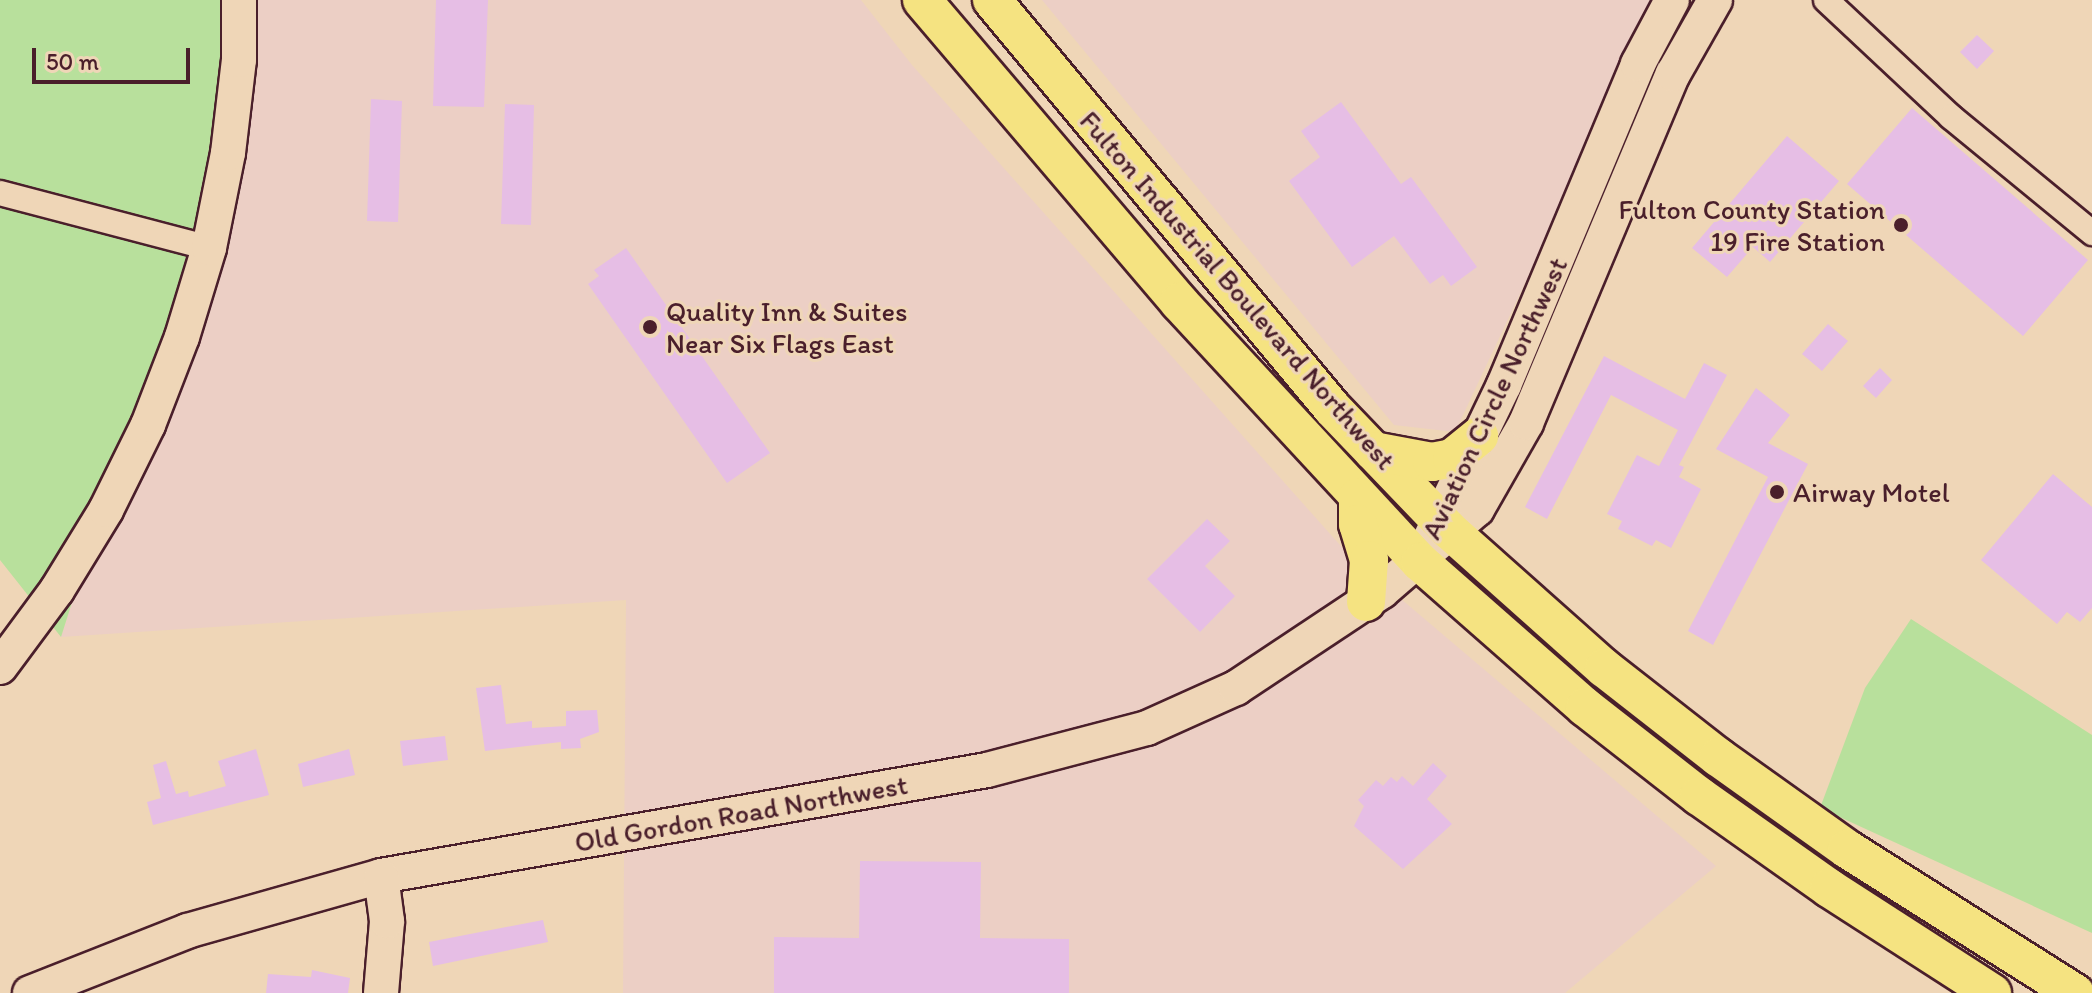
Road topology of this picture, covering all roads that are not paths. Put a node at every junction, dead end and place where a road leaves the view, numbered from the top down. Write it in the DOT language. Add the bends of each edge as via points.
graph roads {
  1 [pos="239,0"];
  2 [pos="922,0"];
  3 [pos="992,0"];
  4 [pos="1672,0"];
  5 [pos="1715,0"];
  6 [pos="1826,0"];
  7 [pos="0,193"];
  8 [pos="2092,233"];
  9 [pos="209,248"];
  10 [pos="1479,436"];
  11 [pos="1373,451"];
  12 [pos="1358,497"];
  13 [pos="1443,525"];
  14 [pos="1420,562"];
  15 [pos="1366,602"];
  16 [pos="0,667"];
  17 [pos="381,876"];
  18 [pos="30,993"];
  19 [pos="381,993"];
  20 [pos="1992,993"];
  21 [pos="2075,993"];
  1 -- 9 [label="main road" via="239,60 228,153"];
  2 -- 12 [label="main road, Fulton Industrial Boulevard Northwest" via="1179,302"];
  3 -- 11 [label="main road, Fulton Industrial Boulevard Northwest"];
  4 -- 10 [label="main road, Aviation Circle Northwest" via="1638,64"];
  5 -- 13 [label="main road, Aviation Circle Northwest" via="1673,74 1504,467 1477,509"];
  6 -- 8 [label="street" via="1951,117"];
  7 -- 9 [label="street"];
  9 -- 16 [label="main road" via="148,425 106,510 57,590"];
  10 -- 11 [label="main road" via="1452,458 1432,462"];
  10 -- 13 [label="main road, Aviation Circle Northwest"];
  11 -- 13 [label="main road, Fulton Industrial Boulevard Northwest"];
  12 -- 14 [label="main road, Fulton Industrial Boulevard Northwest"];
  12 -- 15 [label="main road" via="1358,524 1369,560"];
  13 -- 14 [label="main road, Aviation Circle Northwest"];
  13 -- 21 [label="main road, Fulton Industrial Boulevard Northwest" via="1604,668 1718,757 1847,849"];
  14 -- 15 [label="main road, Old Gordon Road Northwest"];
  14 -- 20 [label="main road, Fulton Industrial Boulevard Northwest" via="1585,707 1699,796"];
  15 -- 17 [label="main road, Old Gordon Road Northwest" via="1236,688 1147,728 987,770"];
  17 -- 18 [label="main road, Old Gordon Road Northwest" via="187,931"];
  17 -- 19 [label="main road" via="387,921"];
}
